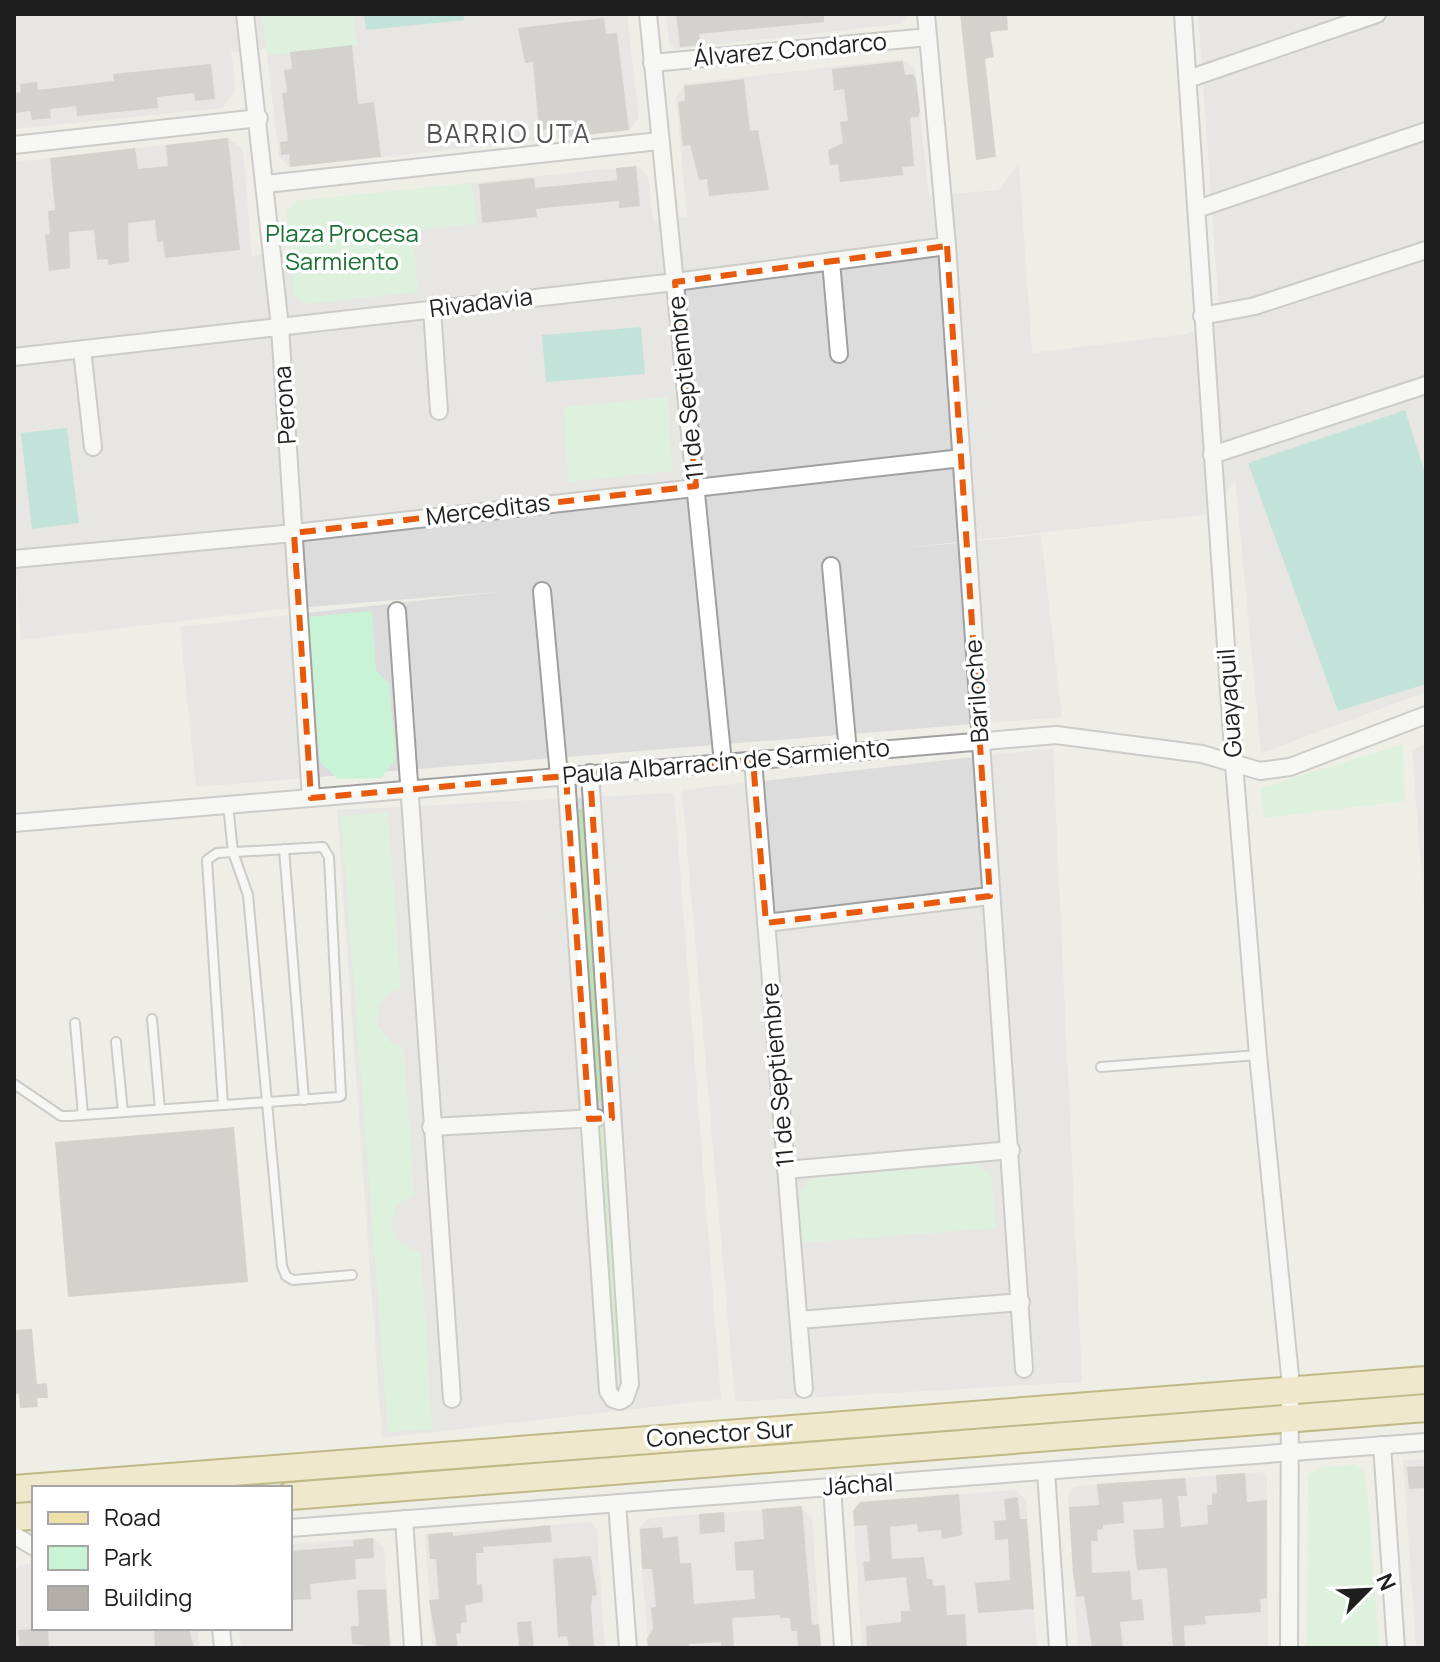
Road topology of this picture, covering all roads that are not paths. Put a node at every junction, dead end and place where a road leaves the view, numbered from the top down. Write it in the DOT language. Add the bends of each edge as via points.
graph roads {
  1 [pos="245,14"];
  2 [pos="648,14"];
  3 [pos="926,14"];
  4 [pos="1183,14"];
  5 [pos="1377,14"];
  6 [pos="928,37"];
  7 [pos="652,63"];
  8 [pos="1188,79"];
  9 [pos="259,118"];
  10 [pos="1426,131"];
  11 [pos="659,141"];
  12 [pos="14,145"];
  13 [pos="266,184"];
  14 [pos="1197,209"];
  15 [pos="947,246"];
  16 [pos="1426,250"];
  17 [pos="831,261"];
  18 [pos="675,282"];
  19 [pos="432,309"];
  20 [pos="1202,316"];
  21 [pos="280,327"];
  22 [pos="82,350"];
  23 [pos="839,354"];
  24 [pos="14,357"];
  25 [pos="1426,385"];
  26 [pos="439,411"];
  27 [pos="93,447"];
  28 [pos="1212,455"];
  29 [pos="962,458"];
  30 [pos="696,486"];
  31 [pos="294,533"];
  32 [pos="14,559"];
  33 [pos="831,566"];
  34 [pos="542,591"];
  35 [pos="397,611"];
  36 [pos="1426,715"];
  37 [pos="981,741"];
  38 [pos="848,752"];
  39 [pos="753,760"];
  40 [pos="723,763"];
  41 [pos="1234,764"];
  42 [pos="590,773"];
  43 [pos="562,776"];
  44 [pos="410,789"];
  45 [pos="311,798"];
  46 [pos="228,805"];
  47 [pos="14,823"];
  48 [pos="284,849"];
  49 [pos="233,852"];
  50 [pos="990,896"];
  51 [pos="766,923"];
  52 [pos="152,1019"];
  53 [pos="75,1023"];
  54 [pos="116,1042"];
  55 [pos="1258,1055"];
  56 [pos="1101,1067"];
  57 [pos="14,1084"];
  58 [pos="304,1100"];
  59 [pos="267,1102"];
  60 [pos="223,1105"];
  61 [pos="160,1109"];
  62 [pos="123,1112"];
  63 [pos="83,1115"];
  64 [pos="612,1118"];
  65 [pos="589,1119"];
  66 [pos="431,1127"];
  67 [pos="1011,1150"];
  68 [pos="786,1170"];
  69 [pos="352,1275"];
  70 [pos="1021,1302"];
  71 [pos="799,1320"];
  72 [pos="1024,1369"];
  73 [pos="1426,1380"];
  74 [pos="804,1389"];
  75 [pos="1290,1390"];
  76 [pos="452,1399"];
  77 [pos="1426,1408"];
  78 [pos="1289,1418"];
  79 [pos="1426,1442"];
  80 [pos="1382,1445"];
  81 [pos="1289,1452"];
  82 [pos="1046,1471"];
  83 [pos="53,1486"];
  84 [pos="832,1487"];
  85 [pos="292,1496"];
  86 [pos="617,1503"];
  87 [pos="404,1519"];
  88 [pos="292,1528"];
  89 [pos="14,1535"];
  90 [pos="32,1546"];
  91 [pos="413,1648"];
  92 [pos="628,1648"];
  93 [pos="843,1648"];
  94 [pos="1058,1648"];
  95 [pos="1289,1648"];
  96 [pos="1396,1648"];
  1 -- 9 [label="street, Perona"];
  2 -- 7 [label="street, 11 de Septiembre"];
  3 -- 6 [label="street, Bariloche"];
  4 -- 8 [label="street, Guayaquil"];
  5 -- 8 [label="street"];
  6 -- 7 [label="street, Álvarez Condarco"];
  6 -- 15 [label="street, Bariloche"];
  7 -- 11 [label="street, 11 de Septiembre"];
  8 -- 14 [label="street, Guayaquil"];
  9 -- 12 [label="street"];
  9 -- 13 [label="street, Perona"];
  10 -- 14 [label="street"];
  11 -- 13 [label="street"];
  11 -- 18 [label="street, 11 de Septiembre"];
  13 -- 21 [label="street, Perona"];
  14 -- 20 [label="street, Guayaquil"];
  15 -- 17 [label="street, Rivadavia"];
  15 -- 29 [label="street, Bariloche"];
  16 -- 20 [label="street" via="1255,306"];
  17 -- 18 [label="street, Rivadavia"];
  17 -- 23 [label="street"];
  18 -- 19 [label="street, Rivadavia"];
  18 -- 30 [label="street, 11 de Septiembre"];
  19 -- 21 [label="street, Rivadavia"];
  19 -- 26 [label="street"];
  20 -- 28 [label="street, Guayaquil"];
  21 -- 22 [label="street, Rivadavia"];
  21 -- 31 [label="street, Perona"];
  22 -- 24 [label="street, Rivadavia"];
  22 -- 27 [label="street"];
  25 -- 28 [label="street"];
  28 -- 41 [label="street, Guayaquil"];
  29 -- 30 [label="street, Merceditas"];
  29 -- 37 [label="street, Bariloche"];
  30 -- 31 [label="street, Merceditas"];
  30 -- 40 [label="street, 11 de Septiembre"];
  31 -- 32 [label="street, Merceditas"];
  31 -- 45 [label="street, Perona"];
  33 -- 38 [label="street"];
  34 -- 43 [label="street"];
  35 -- 44 [label="street"];
  36 -- 41 [label="street, Paula Albarracín de Sarmiento" via="1290,767 1260,771"];
  37 -- 38 [label="street, Paula Albarracín de Sarmiento"];
  37 -- 41 [label="street, Paula Albarracín de Sarmiento" via="1089,737"];
  37 -- 50 [label="street, Bariloche"];
  38 -- 39 [label="street, Paula Albarracín de Sarmiento"];
  39 -- 40 [label="street, Paula Albarracín de Sarmiento"];
  39 -- 51 [label="street, 11 de Septiembre"];
  40 -- 42 [label="street, Paula Albarracín de Sarmiento"];
  41 -- 55 [label="street, Guayaquil"];
  42 -- 43 [label="street, Paula Albarracín de Sarmiento"];
  42 -- 64 [label="street"];
  43 -- 44 [label="street, Paula Albarracín de Sarmiento"];
  43 -- 65 [label="street"];
  44 -- 45 [label="street, Paula Albarracín de Sarmiento"];
  44 -- 66 [label="street"];
  45 -- 46 [label="street, Paula Albarracín de Sarmiento"];
  46 -- 47 [label="street, Paula Albarracín de Sarmiento"];
  46 -- 49 [label="lane"];
  48 -- 49 [label="lane"];
  48 -- 58 [label="lane"];
  48 -- 58 [label="lane" via="323,847 329,857 343,1092"];
  49 -- 59 [label="lane" via="248,895"];
  49 -- 60 [label="lane" via="210,854 207,860"];
  50 -- 51 [label="street"];
  50 -- 67 [label="street, Bariloche"];
  51 -- 68 [label="street, 11 de Septiembre"];
  52 -- 61 [label="lane"];
  53 -- 63 [label="lane"];
  54 -- 62 [label="lane"];
  55 -- 56 [label="lane"];
  55 -- 75 [label="street, Guayaquil"];
  57 -- 63 [label="lane" via="61,1116"];
  58 -- 59 [label="lane"];
  59 -- 60 [label="lane"];
  59 -- 69 [label="lane" via="286,1276 293,1280"];
  60 -- 61 [label="lane"];
  61 -- 62 [label="lane"];
  62 -- 63 [label="lane"];
  64 -- 65 [label="street"];
  64 -- 65 [label="street" via="630,1384 620,1401 608,1391"];
  65 -- 66 [label="street"];
  66 -- 76 [label="street"];
  67 -- 68 [label="street"];
  67 -- 70 [label="street, Bariloche"];
  68 -- 71 [label="street, 11 de Septiembre"];
  70 -- 71 [label="street"];
  70 -- 72 [label="street, Bariloche"];
  71 -- 74 [label="street, 11 de Septiembre"];
  73 -- 75 [label="main road, Conector Sur"];
  75 -- 78 [label="street, Guayaquil"];
  75 -- 83 [label="main road, Conector Sur"];
  77 -- 78 [label="main road, Conector Sur"];
  78 -- 81 [label="street, Guayaquil"];
  78 -- 85 [label="main road, Conector Sur"];
  79 -- 80 [label="street, Jáchal"];
  80 -- 81 [label="street, Jáchal"];
  80 -- 96 [label="street"];
  81 -- 82 [label="street, Jáchal"];
  81 -- 95 [label="street, Guayaquil"];
  82 -- 84 [label="street, Jáchal"];
  82 -- 94 [label="street"];
  84 -- 86 [label="street, Jáchal"];
  84 -- 93 [label="street"];
  86 -- 87 [label="street, Jáchal"];
  86 -- 92 [label="street"];
  87 -- 88 [label="street, Jáchal"];
  87 -- 91 [label="street"];
  89 -- 90 [label="street"];
}
